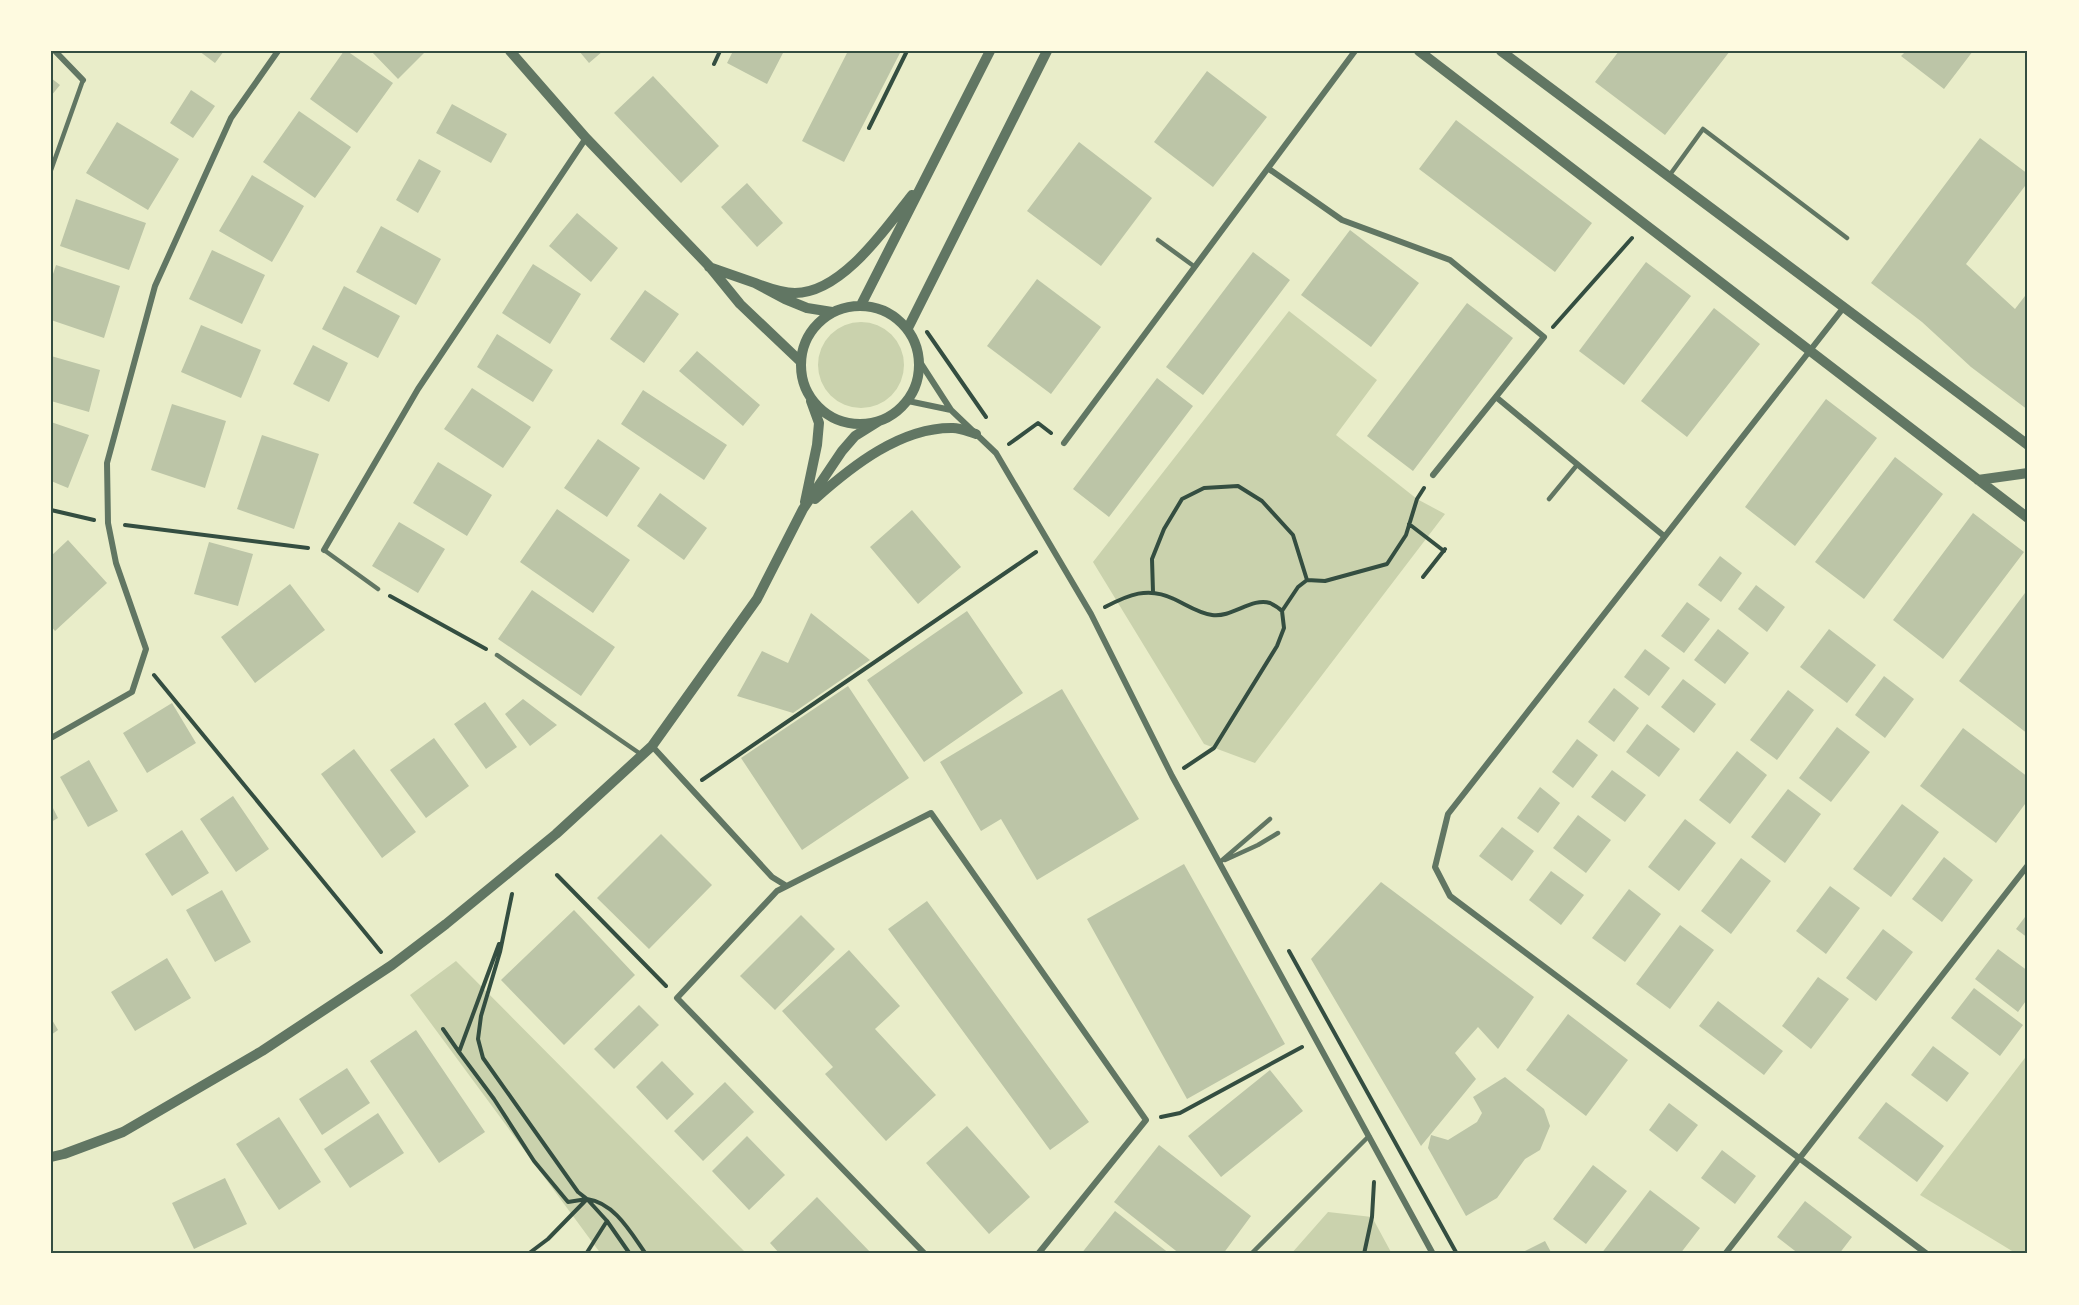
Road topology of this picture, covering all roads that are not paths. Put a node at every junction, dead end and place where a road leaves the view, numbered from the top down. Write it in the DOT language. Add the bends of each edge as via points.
graph roads {
  1 [pos="55,51"];
  2 [pos="278,51"];
  3 [pos="510,51"];
  4 [pos="990,51"];
  5 [pos="1047,51"];
  6 [pos="1355,51"];
  7 [pos="1419,51"];
  8 [pos="1501,51"];
  9 [pos="1512,54"];
  10 [pos="83,80"];
  11 [pos="586,138"];
  12 [pos="1269,169"];
  13 [pos="51,170"];
  14 [pos="927,176"];
  15 [pos="1669,176"];
  16 [pos="1847,238"];
  17 [pos="1158,240"];
  18 [pos="709,266"];
  19 [pos="1195,267"];
  20 [pos="755,283"];
  21 [pos="861,305"];
  22 [pos="1844,307"];
  23 [pos="832,312"];
  24 [pos="908,328"];
  25 [pos="1810,351"];
  26 [pos="801,362"];
  27 [pos="920,362"];
  28 [pos="809,396"];
  29 [pos="1496,397"];
  30 [pos="908,401"];
  31 [pos="951,410"];
  32 [pos="879,421"];
  33 [pos="976,434"];
  34 [pos="1064,443"];
  35 [pos="2028,445"];
  36 [pos="1577,465"];
  37 [pos="2028,473"];
  38 [pos="1434,476"];
  39 [pos="1978,480"];
  40 [pos="1549,499"];
  41 [pos="803,509"];
  42 [pos="2028,518"];
  43 [pos="1664,536"];
  44 [pos="324,550"];
  45 [pos="378,589"];
  46 [pos="497,655"];
  47 [pos="51,738"];
  48 [pos="652,746"];
  49 [pos="642,755"];
  50 [pos="1270,819"];
  51 [pos="1278,833"];
  52 [pos="1220,862"];
  53 [pos="2028,866"];
  54 [pos="772,877"];
  55 [pos="785,885"];
  56 [pos="777,891"];
  57 [pos="1369,1136"];
  58 [pos="51,1157"];
  59 [pos="1800,1158"];
  60 [pos="925,1254"];
  61 [pos="1038,1254"];
  62 [pos="1251,1254"];
  63 [pos="1433,1254"];
  64 [pos="1725,1254"];
  65 [pos="1927,1254"];
  1 -- 10 [label="street"];
  2 -- 47 [label="street" via="231,118 155,286 107,463 108,523 116,563 146,649 132,692"];
  3 -- 11 [label="street"];
  4 -- 14 [label="street"];
  5 -- 24 [label="street"];
  6 -- 12 [label="street"];
  7 -- 25 [label="street"];
  8 -- 9 [label="street"];
  9 -- 15 [label="street"];
  10 -- 13 [label="lane"];
  11 -- 18 [label="street"];
  11 -- 44 [label="street" via="418,389"];
  12 -- 19 [label="street"];
  12 -- 29 [label="street" via="1342,220 1450,260 1544,337"];
  14 -- 20 [label="street" via="882,233 842,274 823,286 796,293"];
  14 -- 21 [label="street"];
  15 -- 16 [label="lane" via="1703,129"];
  15 -- 22 [label="street"];
  17 -- 19 [label="lane"];
  18 -- 20 [label="street"];
  18 -- 26 [label="street" via="740,304"];
  19 -- 34 [label="street"];
  20 -- 23 [label="street" via="807,308"];
  21 -- 23 [label="street"];
  21 -- 24 [label="street" via="893,314"];
  22 -- 25 [label="street"];
  22 -- 35 [label="street"];
  23 -- 26 [label="street" via="806,341"];
  24 -- 27 [label="street"];
  25 -- 39 [label="street"];
  25 -- 43 [label="street"];
  26 -- 28 [label="street"];
  27 -- 30 [label="street" via="917,382"];
  27 -- 31 [label="street"];
  28 -- 32 [label="street" via="839,420 859,424"];
  28 -- 41 [label="street" via="819,423"];
  29 -- 36 [label="street"];
  29 -- 38 [label="street"];
  30 -- 31 [label="street"];
  30 -- 32 [label="street"];
  31 -- 33 [label="street"];
  32 -- 41 [label="street" via="855,436"];
  33 -- 41 [label="street" via="954,428 904,438 874,454"];
  33 -- 52 [label="street" via="996,453 1090,614"];
  36 -- 40 [label="lane"];
  36 -- 43 [label="street"];
  37 -- 39 [label="street"];
  39 -- 42 [label="street"];
  41 -- 48 [label="street" via="757,599"];
  43 -- 59 [label="street" via="1448,814 1434,867 1450,896"];
  44 -- 45 [label="lane"];
  46 -- 49 [label="lane"];
  48 -- 49 [label="street"];
  48 -- 54 [label="street"];
  49 -- 58 [label="street" via="556,834 392,965 262,1051 123,1132"];
  50 -- 52 [label="lane"];
  51 -- 52 [label="lane"];
  52 -- 57 [label="street"];
  53 -- 59 [label="street"];
  54 -- 55 [label="street"];
  54 -- 56 [label="street"];
  55 -- 56 [label="street"];
  55 -- 61 [label="street" via="931,813 1146,1120"];
  56 -- 60 [label="street" via="677,998"];
  57 -- 62 [label="lane"];
  57 -- 63 [label="street"];
  59 -- 64 [label="street"];
  59 -- 65 [label="street"];
}
